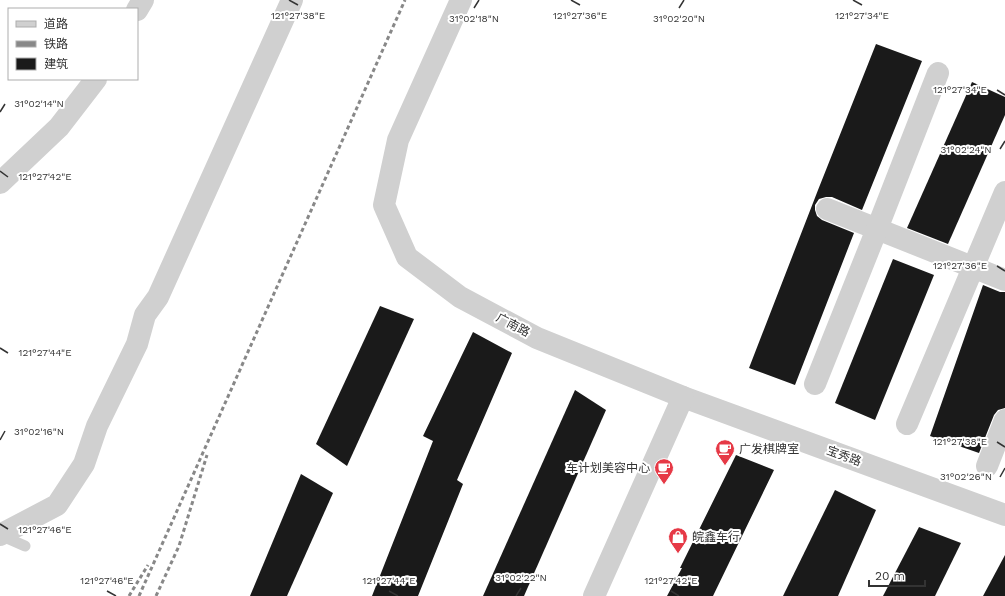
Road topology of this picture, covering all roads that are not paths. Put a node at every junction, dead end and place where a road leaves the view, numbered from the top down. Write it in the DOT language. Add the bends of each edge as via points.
graph roads {
  1 [pos="292,0"];
  2 [pos="461,0"];
  3 [pos="938,74"];
  4 [pos="95,80"];
  5 [pos="0,183"];
  6 [pos="1005,192"];
  7 [pos="827,209"];
  8 [pos="877,229"];
  9 [pos="973,267"];
  10 [pos="1005,280"];
  11 [pos="815,384"];
  12 [pos="683,397"];
  13 [pos="1005,420"];
  14 [pos="907,424"];
  15 [pos="986,466"];
  16 [pos="1005,515"];
  17 [pos="0,535"];
  18 [pos="25,546"];
  19 [pos="594,596"];
  1 -- 17 [label="street" via="158,297 145,315 137,344 97,426 84,464 57,505"];
  2 -- 12 [label="street, 广南路" via="398,140 384,205 407,257 460,297 537,338"];
  3 -- 8 [label="street"];
  4 -- 5 [label="street" via="59,127"];
  6 -- 9 [label="street"];
  7 -- 8 [label="street"];
  8 -- 9 [label="street"];
  8 -- 11 [label="street"];
  9 -- 10 [label="street"];
  9 -- 14 [label="street"];
  12 -- 16 [label="street, 宝秀路"];
  12 -- 19 [label="street"];
  13 -- 15 [label="street"];
  17 -- 18 [label="lane"];
}
